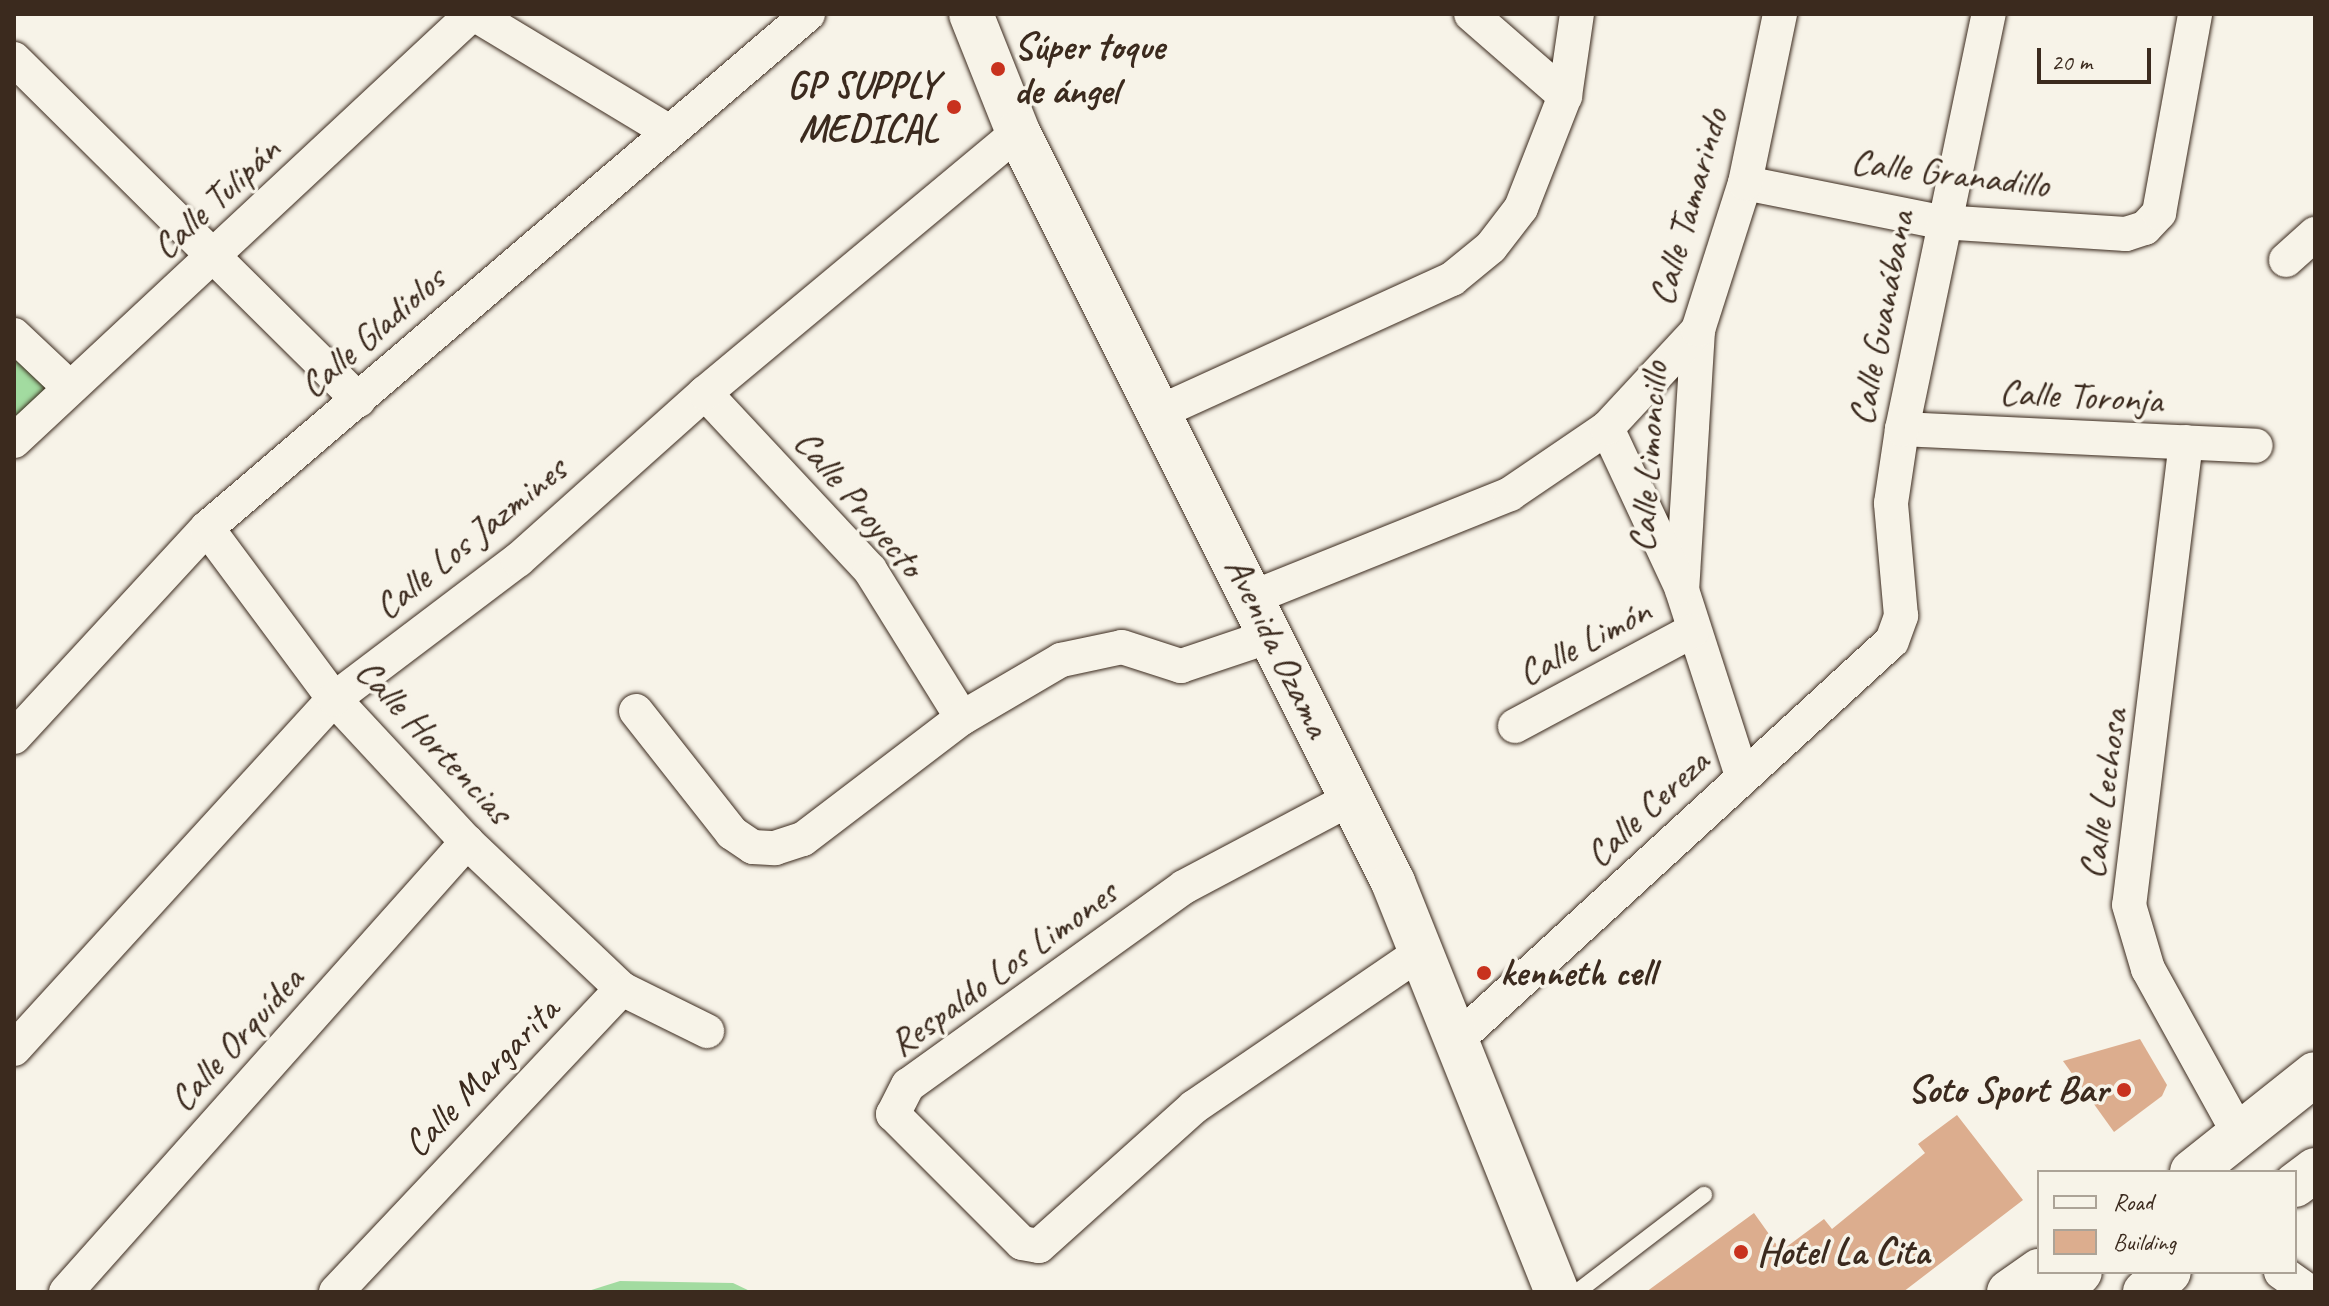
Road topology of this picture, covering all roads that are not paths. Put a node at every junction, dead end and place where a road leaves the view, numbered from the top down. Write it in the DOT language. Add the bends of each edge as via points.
graph roads {
  1 [pos="473,14"];
  2 [pos="808,14"];
  3 [pos="971,14"];
  4 [pos="1471,14"];
  5 [pos="1577,14"];
  6 [pos="1780,14"];
  7 [pos="1989,14"];
  8 [pos="2195,14"];
  9 [pos="14,59"];
  10 [pos="1565,96"];
  11 [pos="668,131"];
  12 [pos="1018,132"];
  13 [pos="1745,183"];
  14 [pos="1941,222"];
  15 [pos="2315,234"];
  16 [pos="216,259"];
  17 [pos="2286,260"];
  18 [pos="1698,330"];
  19 [pos="14,335"];
  20 [pos="67,385"];
  21 [pos="705,393"];
  22 [pos="359,400"];
  23 [pos="1162,411"];
  24 [pos="1607,428"];
  25 [pos="1902,429"];
  26 [pos="14,441"];
  27 [pos="2186,442"];
  28 [pos="2256,446"];
  29 [pos="207,528"];
  30 [pos="1682,590"];
  31 [pos="1263,616"];
  32 [pos="1692,631"];
  33 [pos="1892,641"];
  34 [pos="334,699"];
  35 [pos="636,711"];
  36 [pos="962,718"];
  37 [pos="1515,726"];
  38 [pos="14,737"];
  39 [pos="1742,776"];
  40 [pos="1352,798"];
  41 [pos="467,842"];
  42 [pos="1423,951"];
  43 [pos="622,989"];
  44 [pos="707,1031"];
  45 [pos="1459,1038"];
  46 [pos="14,1049"];
  47 [pos="2315,1074"];
  48 [pos="2238,1132"];
  49 [pos="2184,1170"];
  50 [pos="2194,1170"];
  51 [pos="2315,1170"];
  52 [pos="2297,1184"];
  53 [pos="1704,1195"];
  54 [pos="2037,1272"];
  55 [pos="2078,1274"];
  56 [pos="2167,1274"];
  57 [pos="2197,1274"];
  58 [pos="2284,1274"];
  59 [pos="66,1292"];
  60 [pos="336,1292"];
  61 [pos="1557,1292"];
  62 [pos="1577,1292"];
  63 [pos="2009,1292"];
  64 [pos="2060,1292"];
  65 [pos="2145,1292"];
  66 [pos="2183,1292"];
  67 [pos="2310,1292"];
  1 -- 11 [label="street"];
  1 -- 16 [label="street, Calle Tulipán"];
  2 -- 11 [label="street, Calle Gladiolos"];
  3 -- 12 [label="street, Avenida Ozama"];
  4 -- 10 [label="street"];
  5 -- 10 [label="street"];
  6 -- 13 [label="street, Calle Tamarindo"];
  7 -- 14 [label="street, Calle Guanábana"];
  8 -- 14 [label="street, Calle Granadillo" via="2159,213 2145,228 2126,234"];
  9 -- 16 [label="street"];
  10 -- 23 [label="street" via="1521,208 1491,247 1452,279"];
  11 -- 22 [label="street, Calle Gladiolos"];
  12 -- 21 [label="street, Calle Los Jazmines"];
  12 -- 23 [label="street, Avenida Ozama"];
  13 -- 14 [label="street, Calle Granadillo"];
  13 -- 18 [label="street, Calle Tamarindo"];
  14 -- 25 [label="street, Calle Guanábana"];
  15 -- 17 [label="street"];
  16 -- 20 [label="street, Calle Tulipán"];
  16 -- 22 [label="street"];
  18 -- 24 [label="street, Calle Tamarindo"];
  18 -- 30 [label="street, Calle Limoncillo"];
  19 -- 20 [label="street"];
  20 -- 26 [label="street, Calle Tulipán"];
  21 -- 34 [label="street, Calle Los Jazmines" via="518,560"];
  21 -- 36 [label="street, Calle Proyecto" via="870,570"];
  22 -- 29 [label="street, Calle Gladiolos"];
  23 -- 31 [label="street, Avenida Ozama"];
  24 -- 30 [label="street, Calle Limoncillo"];
  24 -- 31 [label="street, Calle Tamarindo" via="1566,460 1454,522"];
  25 -- 27 [label="street, Calle Toronja"];
  25 -- 33 [label="street, Calle Guanábana" via="1891,503 1901,616"];
  27 -- 28 [label="street, Calle Toronja"];
  27 -- 48 [label="street, Calle Lechosa" via="2129,905 2148,969"];
  29 -- 34 [label="street, Calle Hortencias"];
  29 -- 38 [label="street, Calle Gladiolos"];
  30 -- 32 [label="street, Calle Limoncillo"];
  31 -- 36 [label="street, Calle Tamarindo" via="1181,666 1122,647 1093,648"];
  31 -- 40 [label="street, Avenida Ozama"];
  32 -- 37 [label="street, Calle Limón"];
  32 -- 39 [label="street, Calle Limoncillo"];
  33 -- 39 [label="street, Calle Cereza"];
  34 -- 41 [label="street, Calle Hortencias"];
  34 -- 46 [label="street, Calle Los Jazmines"];
  35 -- 36 [label="street, Calle Tamarindo" via="732,833 753,847 775,848 803,839"];
  39 -- 45 [label="street, Calle Cereza"];
  40 -- 42 [label="street, Avenida Ozama"];
  40 -- 42 [label="street, Respaldo Los Limones" via="1184,887 908,1085 893,1114 1022,1243 1039,1246 1194,1107"];
  41 -- 43 [label="street, Calle Hortencias"];
  41 -- 59 [label="street, Calle Orquídea"];
  42 -- 45 [label="street, Avenida Ozama"];
  43 -- 44 [label="street"];
  43 -- 60 [label="street, Calle Margarita"];
  45 -- 61 [label="street, Avenida Ozama"];
  47 -- 48 [label="street"];
  48 -- 49 [label="street"];
  48 -- 50 [label="street"];
  51 -- 52 [label="street"];
  53 -- 62 [label="lane"];
  54 -- 63 [label="street"];
  55 -- 64 [label="street"];
  56 -- 65 [label="street"];
  57 -- 66 [label="street"];
  58 -- 67 [label="street"];
}
